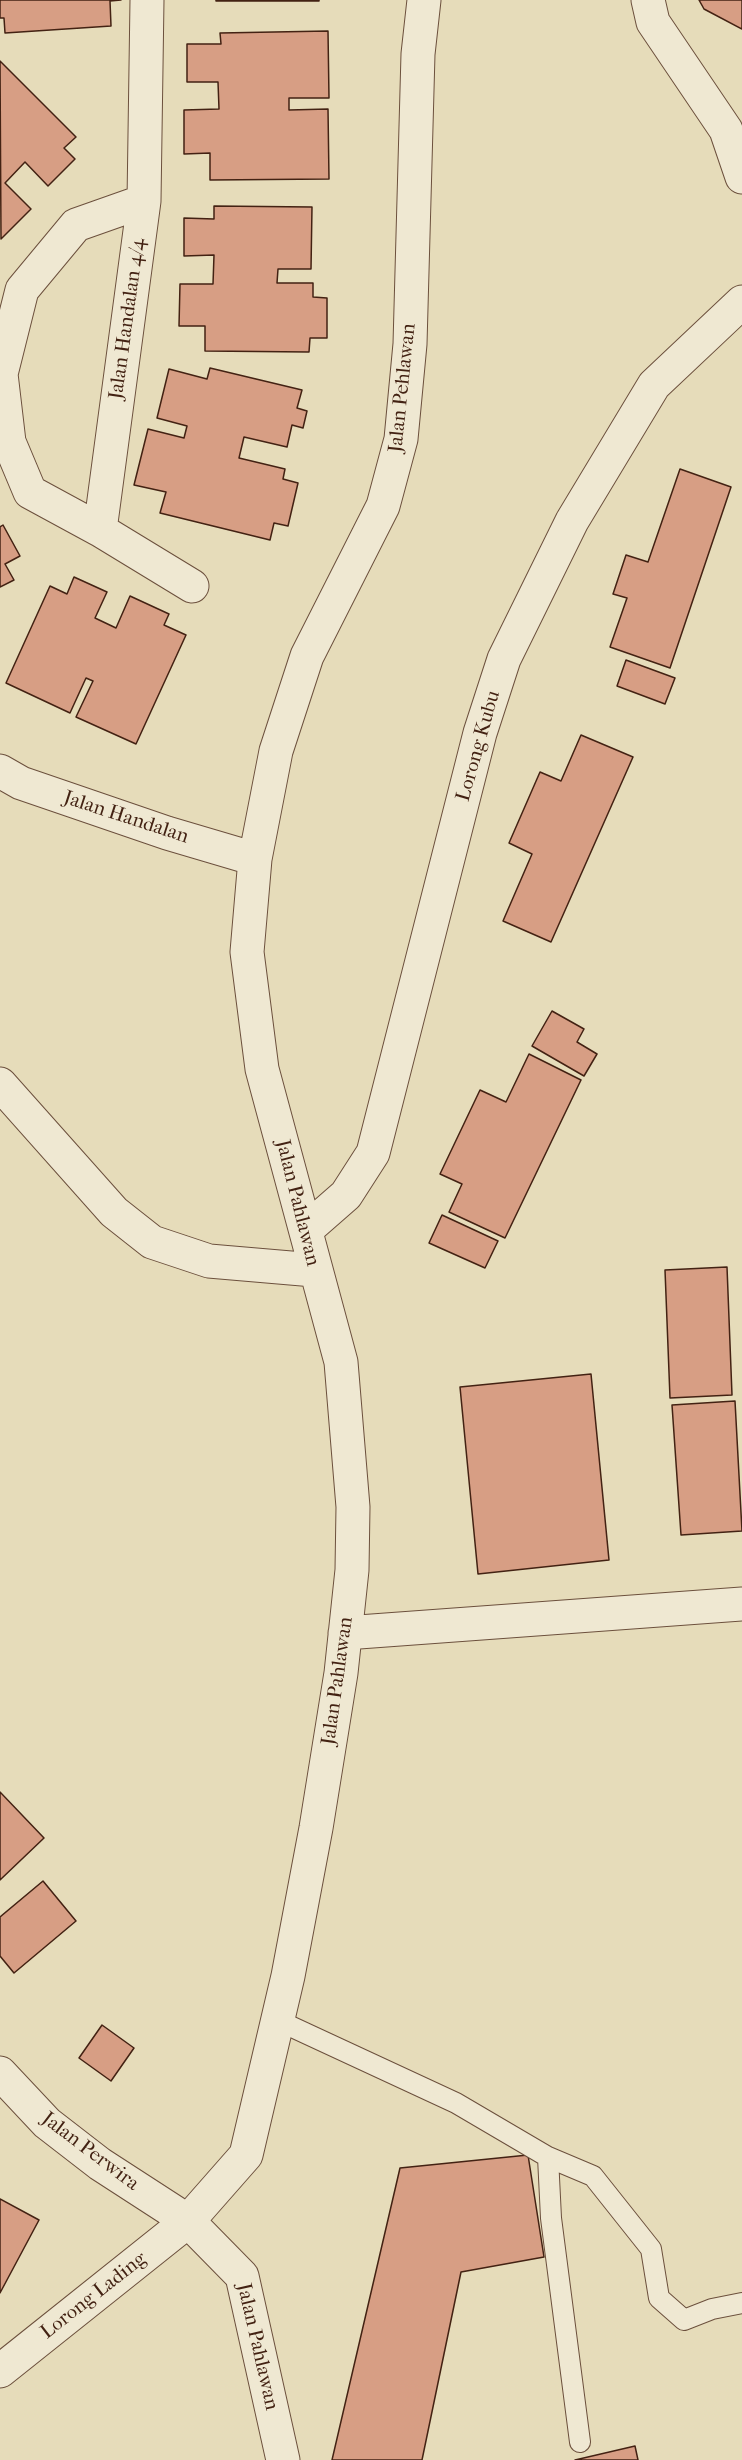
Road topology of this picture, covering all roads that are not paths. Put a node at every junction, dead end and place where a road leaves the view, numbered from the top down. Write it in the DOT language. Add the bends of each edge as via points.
graph roads {
  1 [pos="147,0"];
  2 [pos="424,0"];
  3 [pos="648,0"];
  4 [pos="734,127"];
  5 [pos="742,177"];
  6 [pos="144,201"];
  7 [pos="742,302"];
  8 [pos="100,530"];
  9 [pos="192,586"];
  10 [pos="0,771"];
  11 [pos="255,858"];
  12 [pos="0,1084"];
  13 [pos="306,1230"];
  14 [pos="314,1270"];
  15 [pos="742,1604"];
  16 [pos="345,1634"];
  17 [pos="277,2020"];
  18 [pos="0,2073"];
  19 [pos="549,2157"];
  20 [pos="188,2222"];
  21 [pos="742,2303"];
  22 [pos="0,2371"];
  23 [pos="580,2442"];
  24 [pos="283,2460"];
  1 -- 6 [label="street, Jalan Handalan 4/4"];
  2 -- 11 [label="street, Jalan Pehlawan" via="418,54 410,344 401,439 383,506 307,656 276,751"];
  3 -- 4 [label="street" via="653,22"];
  4 -- 5 [label="street"];
  6 -- 8 [label="street, Jalan Handalan 4/4"];
  6 -- 8 [label="street" via="76,225 22,290 1,374 9,442 30,492"];
  7 -- 13 [label="street, Lorong Kubu" via="654,385 572,521 504,659 480,733 373,1153 346,1195"];
  8 -- 9 [label="street"];
  10 -- 11 [label="street, Jalan Handalan" via="21,783 167,833"];
  11 -- 13 [label="street, Jalan Pahlawan" via="247,952 261,1058"];
  12 -- 14 [label="street" via="114,1212 152,1242 209,1261"];
  13 -- 14 [label="street, Jalan Pahlawan"];
  14 -- 16 [label="street, Jalan Pahlawan" via="341,1362 351,1484 352,1570"];
  15 -- 16 [label="street"];
  16 -- 17 [label="street, Jalan Pahlawan" via="316,1827"];
  17 -- 19 [label="lane" via="456,2103"];
  17 -- 20 [label="street, Jalan Pahlawan" via="246,2155"];
  18 -- 20 [label="street, Jalan Perwira" via="56,2130"];
  19 -- 21 [label="lane" via="592,2176 651,2249 659,2298 684,2320"];
  19 -- 23 [label="lane" via="551,2218"];
  20 -- 22 [label="street, Lorong Lading"];
  20 -- 24 [label="street, Jalan Pahlawan" via="242,2276"];
}
